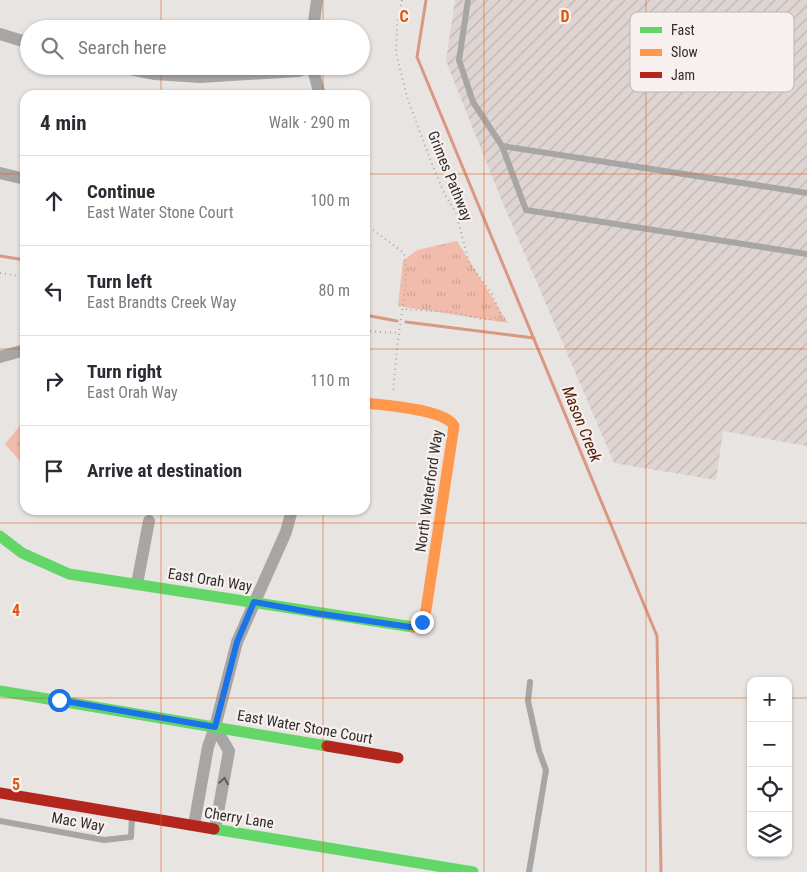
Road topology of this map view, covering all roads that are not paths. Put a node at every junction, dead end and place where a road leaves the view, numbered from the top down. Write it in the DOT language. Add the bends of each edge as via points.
graph roads {
  1 [pos="317,0"];
  2 [pos="468,0"];
  3 [pos="314,20"];
  4 [pos="0,34"];
  5 [pos="20,40"];
  6 [pos="170,75"];
  7 [pos="233,75"];
  8 [pos="314,75"];
  9 [pos="319,90"];
  10 [pos="502,146"];
  11 [pos="0,173"];
  12 [pos="20,178"];
  13 [pos="807,193"];
  14 [pos="807,254"];
  15 [pos="20,351"];
  16 [pos="0,357"];
  17 [pos="370,403"];
  18 [pos="291,515"];
  19 [pos="149,521"];
  20 [pos="0,536"];
  21 [pos="137,584"];
  22 [pos="254,602"];
  23 [pos="422,622"];
  24 [pos="530,682"];
  25 [pos="0,690"];
  26 [pos="215,727"];
  27 [pos="398,758"];
  28 [pos="0,793"];
  29 [pos="132,815"];
  30 [pos="0,821"];
  31 [pos="194,825"];
  32 [pos="215,829"];
  33 [pos="452,870"];
  34 [pos="469,872"];
  35 [pos="473,872"];
  36 [pos="529,872"];
  1 -- 3 [label="street"];
  2 -- 10 [label="lane" via="458,60 474,102"];
  4 -- 5 [label="street"];
  6 -- 7 [label="street"];
  8 -- 9 [label="street"];
  10 -- 13 [label="lane"];
  10 -- 14 [label="lane" via="526,210"];
  11 -- 12 [label="street"];
  15 -- 16 [label="street"];
  17 -- 23 [label="street, North Waterford Way" via="422,411 446,418 454,426"];
  18 -- 22 [label="street"];
  19 -- 21 [label="street"];
  20 -- 21 [label="street, East Orah Way" via="22,553 69,574"];
  21 -- 22 [label="street, East Orah Way"];
  22 -- 23 [label="street, East Orah Way" via="410,627"];
  22 -- 26 [label="street" via="237,642"];
  24 -- 36 [label="lane" via="528,701 546,770"];
  25 -- 26 [label="street, East Water Stone Court"];
  26 -- 27 [label="street, East Water Stone Court"];
  26 -- 31 [label="street" via="208,747"];
  32 -- 26 [label="street, one-way" via="229,750"];
  28 -- 29 [label="street, Cherry Lane"];
  29 -- 30 [label="lane, Mac Way" via="131,837 104,840"];
  29 -- 31 [label="street, Cherry Lane"];
  31 -- 32 [label="street, Cherry Lane"];
  32 -- 33 [label="street, Cherry Lane"];
  33 -- 34 [label="street, Cherry Lane"];
  34 -- 35 [label="street, Cherry Lane"];
}
